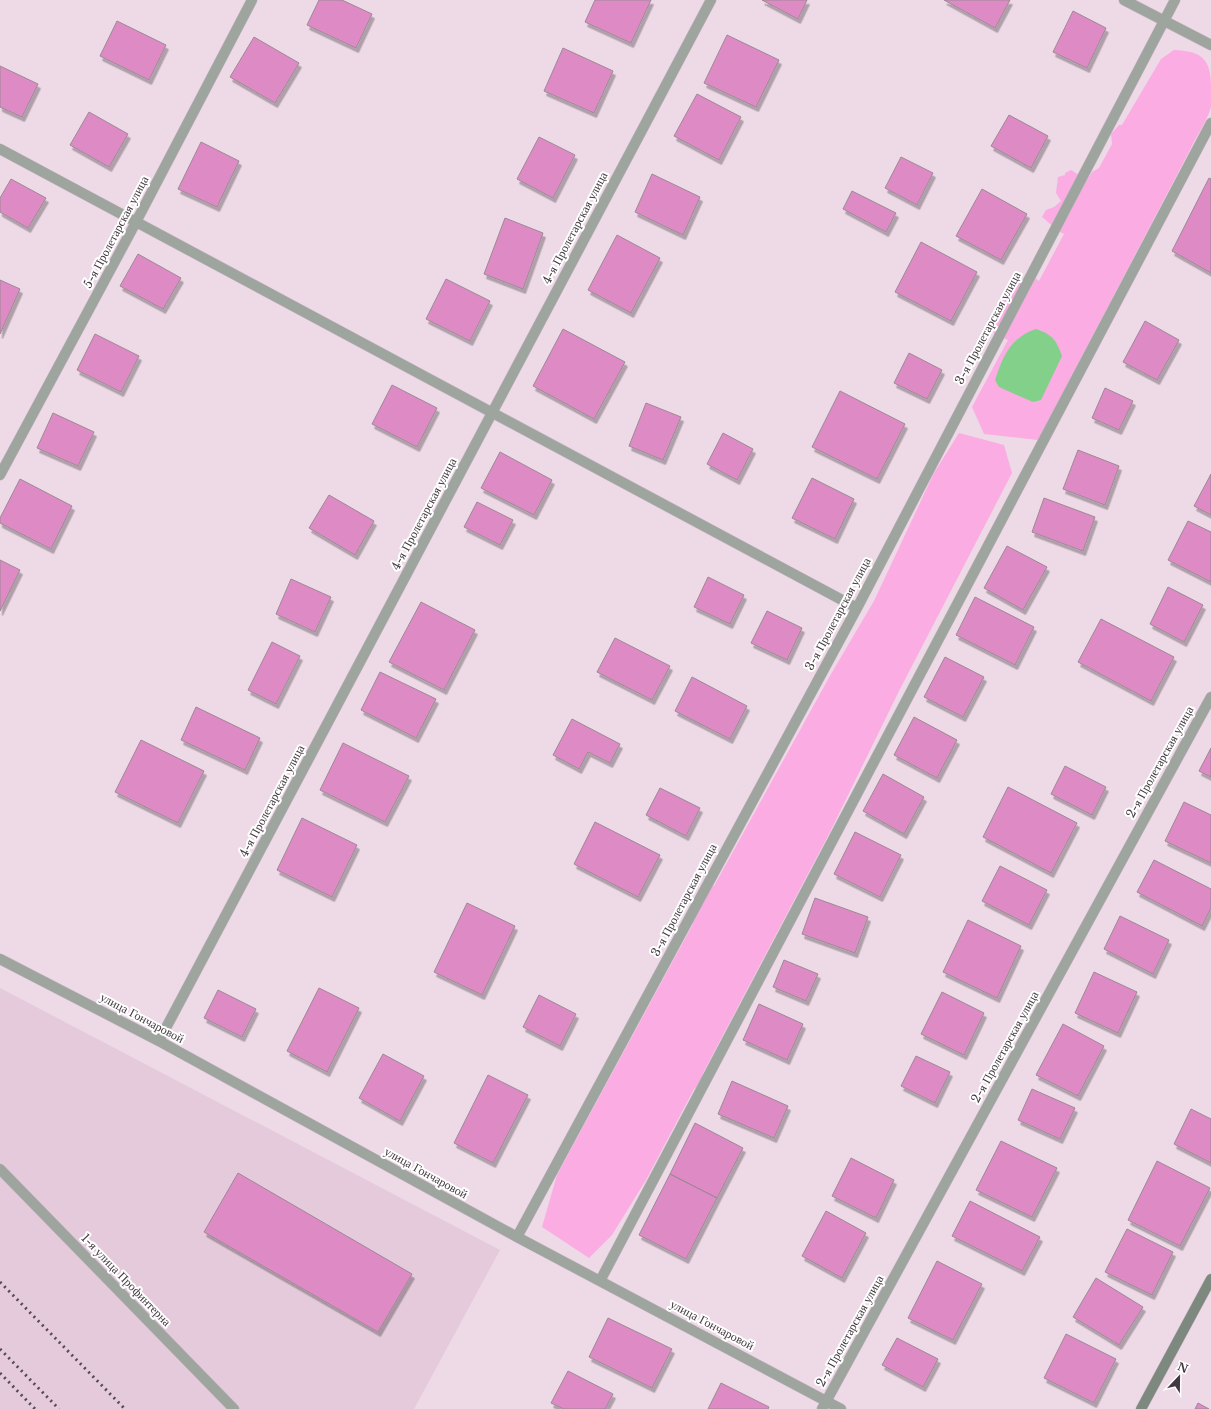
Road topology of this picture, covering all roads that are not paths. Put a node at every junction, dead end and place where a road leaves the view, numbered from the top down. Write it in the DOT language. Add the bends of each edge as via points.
graph roads {
  1 [pos="252,0"];
  2 [pos="711,0"];
  3 [pos="1124,0"];
  4 [pos="1175,0"];
  5 [pos="1164,21"];
  6 [pos="1211,45"];
  7 [pos="1211,123"];
  8 [pos="0,149"];
  9 [pos="136,222"];
  10 [pos="492,414"];
  11 [pos="0,475"];
  12 [pos="857,608"];
  13 [pos="1211,697"];
  14 [pos="0,958"];
  15 [pos="159,1041"];
  16 [pos="0,1169"];
  17 [pos="517,1237"];
  18 [pos="1211,1279"];
  19 [pos="600,1281"];
  20 [pos="825,1405"];
  21 [pos="234,1409"];
  22 [pos="841,1409"];
  23 [pos="1141,1409"];
  1 -- 9 [label="street, 5-я Пролетарская улица"];
  2 -- 10 [label="street, 4-я Пролетарская улица"];
  3 -- 5 [label="street"];
  4 -- 5 [label="street, 3-я Пролетарская улица"];
  5 -- 6 [label="street"];
  5 -- 12 [label="street, 3-я Пролетарская улица"];
  7 -- 19 [label="street"];
  8 -- 9 [label="street"];
  9 -- 10 [label="street"];
  9 -- 11 [label="street, 5-я Пролетарская улица"];
  10 -- 12 [label="street"];
  10 -- 15 [label="street, 4-я Пролетарская улица"];
  12 -- 17 [label="street, 3-я Пролетарская улица"];
  13 -- 20 [label="street, 2-я Пролетарская улица"];
  14 -- 15 [label="street, улица Гончаровой"];
  15 -- 17 [label="street, улица Гончаровой"];
  16 -- 21 [label="street, 1-я улица Профинтерна"];
  17 -- 19 [label="street, улица Гончаровой"];
  18 -- 23 [label="main road"];
  19 -- 20 [label="street, улица Гончаровой"];
  20 -- 22 [label="street, улица Гончаровой"];
}
